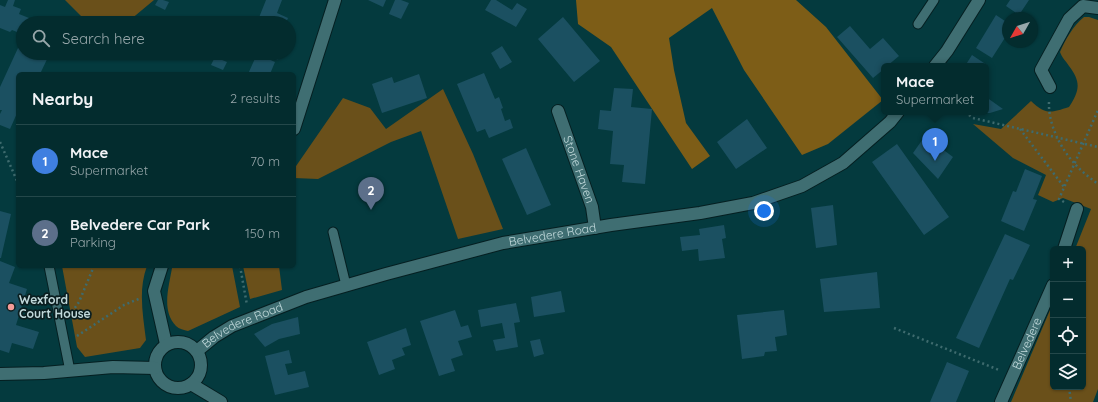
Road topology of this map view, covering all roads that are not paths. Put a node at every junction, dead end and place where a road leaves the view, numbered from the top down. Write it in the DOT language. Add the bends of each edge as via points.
graph roads {
  1 [pos="335,0"];
  2 [pos="934,0"];
  3 [pos="979,0"];
  4 [pos="1098,8"];
  5 [pos="918,24"];
  6 [pos="937,63"];
  7 [pos="1050,87"];
  8 [pos="558,111"];
  9 [pos="896,115"];
  10 [pos="296,122"];
  11 [pos="1077,209"];
  12 [pos="595,228"];
  13 [pos="333,232"];
  14 [pos="1065,246"];
  15 [pos="49,268"];
  16 [pos="161,268"];
  17 [pos="346,286"];
  18 [pos="1050,292"];
  19 [pos="166,344"];
  20 [pos="197,351"];
  21 [pos="155,368"];
  22 [pos="70,371"];
  23 [pos="0,374"];
  24 [pos="191,384"];
  25 [pos="220,402"];
  26 [pos="1001,402"];
  1 -- 10 [label="street"];
  2 -- 5 [label="lane"];
  3 -- 6 [label="street"];
  4 -- 7 [label="street" via="1083,6 1069,20 1041,70"];
  8 -- 12 [label="street, Stone Haven" via="592,207"];
  9 -- 12 [label="street, Belvedere Road" via="843,163 802,186 752,203"];
  11 -- 14 [label="street"];
  12 -- 17 [label="street, Belvedere Road" via="503,243"];
  13 -- 17 [label="lane"];
  15 -- 22 [label="lane"];
  16 -- 19 [label="street" via="154,291"];
  17 -- 20 [label="street, Belvedere Road" via="306,297 232,326"];
  18 -- 26 [label="street, Belvedere"];
  19 -- 20 [label="street" via="186,342"];
  19 -- 21 [label="street" via="157,355"];
  20 -- 24 [label="street" via="200,357 200,372"];
  21 -- 22 [label="street" via="113,367"];
  21 -- 24 [label="street" via="157,376 169,386 176,388"];
  22 -- 23 [label="street"];
  24 -- 25 [label="street"];
}
